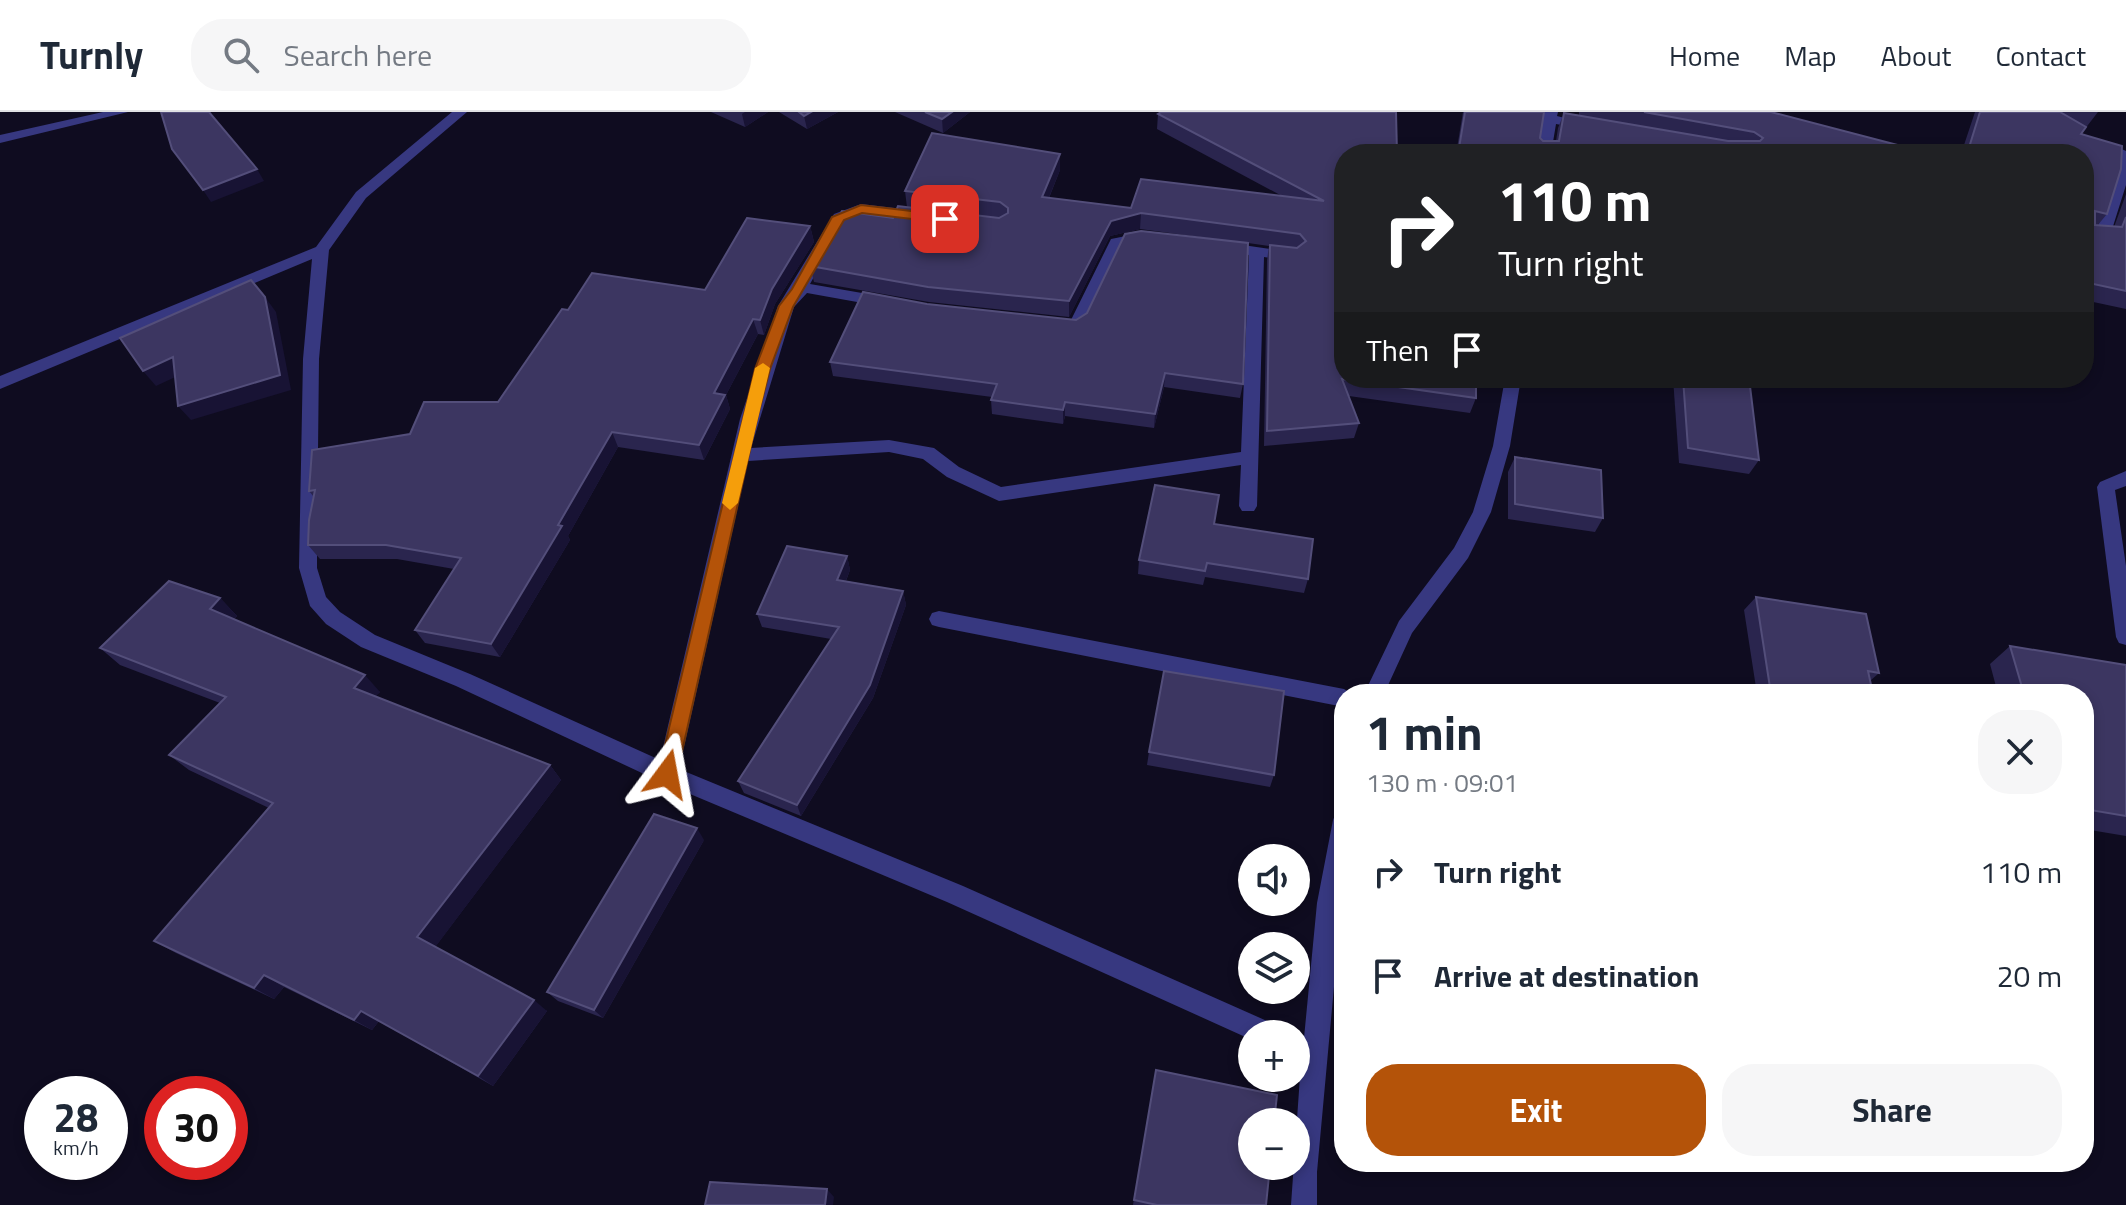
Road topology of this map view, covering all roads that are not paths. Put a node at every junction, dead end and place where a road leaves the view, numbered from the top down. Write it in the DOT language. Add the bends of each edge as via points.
graph roads {
  1 [pos="121,112"];
  2 [pos="460,112"];
  3 [pos="1550,116"];
  4 [pos="1607,129"];
  5 [pos="2086,138"];
  6 [pos="0,139"];
  7 [pos="1546,144"];
  8 [pos="939,218"];
  9 [pos="2094,237"];
  10 [pos="1169,240"];
  11 [pos="1198,244"];
  12 [pos="321,250"];
  13 [pos="1257,252"];
  14 [pos="1292,256"];
  15 [pos="797,292"];
  16 [pos="898,305"];
  17 [pos="1047,323"];
  18 [pos="0,383"];
  19 [pos="1511,388"];
  20 [pos="741,455"];
  21 [pos="1250,457"];
  22 [pos="2126,478"];
  23 [pos="1248,506"];
  24 [pos="939,619"];
  25 [pos="2126,637"];
  26 [pos="1377,684"];
  27 [pos="1334,696"];
  28 [pos="667,774"];
  29 [pos="1334,872"];
  30 [pos="1238,1021"];
  31 [pos="1310,1025"];
  32 [pos="1305,1092"];
  33 [pos="1304,1205"];
  1 -- 6 [label="street"];
  2 -- 12 [label="street" via="361,195"];
  3 -- 4 [label="street"];
  3 -- 7 [label="street"];
  5 -- 9 [label="street" via="2120,153 2124,169 2101,239"];
  8 -- 15 [label="street" via="861,209 839,217"];
  10 -- 17 [label="street" via="1140,237 1116,242 1076,326"];
  11 -- 13 [label="street"];
  12 -- 18 [label="street"];
  12 -- 28 [label="street" via="311,359 308,543 317,601 368,641"];
  13 -- 14 [label="street"];
  13 -- 21 [label="street"];
  15 -- 16 [label="street" via="805,288"];
  15 -- 20 [label="street" via="786,306 763,369"];
  19 -- 26 [label="street" via="1495,481 1482,512 1460,554 1416,610"];
  20 -- 21 [label="street" via="889,446 928,453 999,494"];
  20 -- 28 [label="street"];
  21 -- 23 [label="street"];
  22 -- 25 [label="street" via="2106,487"];
  24 -- 27 [label="street"];
  28 -- 30 [label="street" via="955,894"];
  29 -- 31 [label="street"];
  32 -- 33 [label="street"];
}
